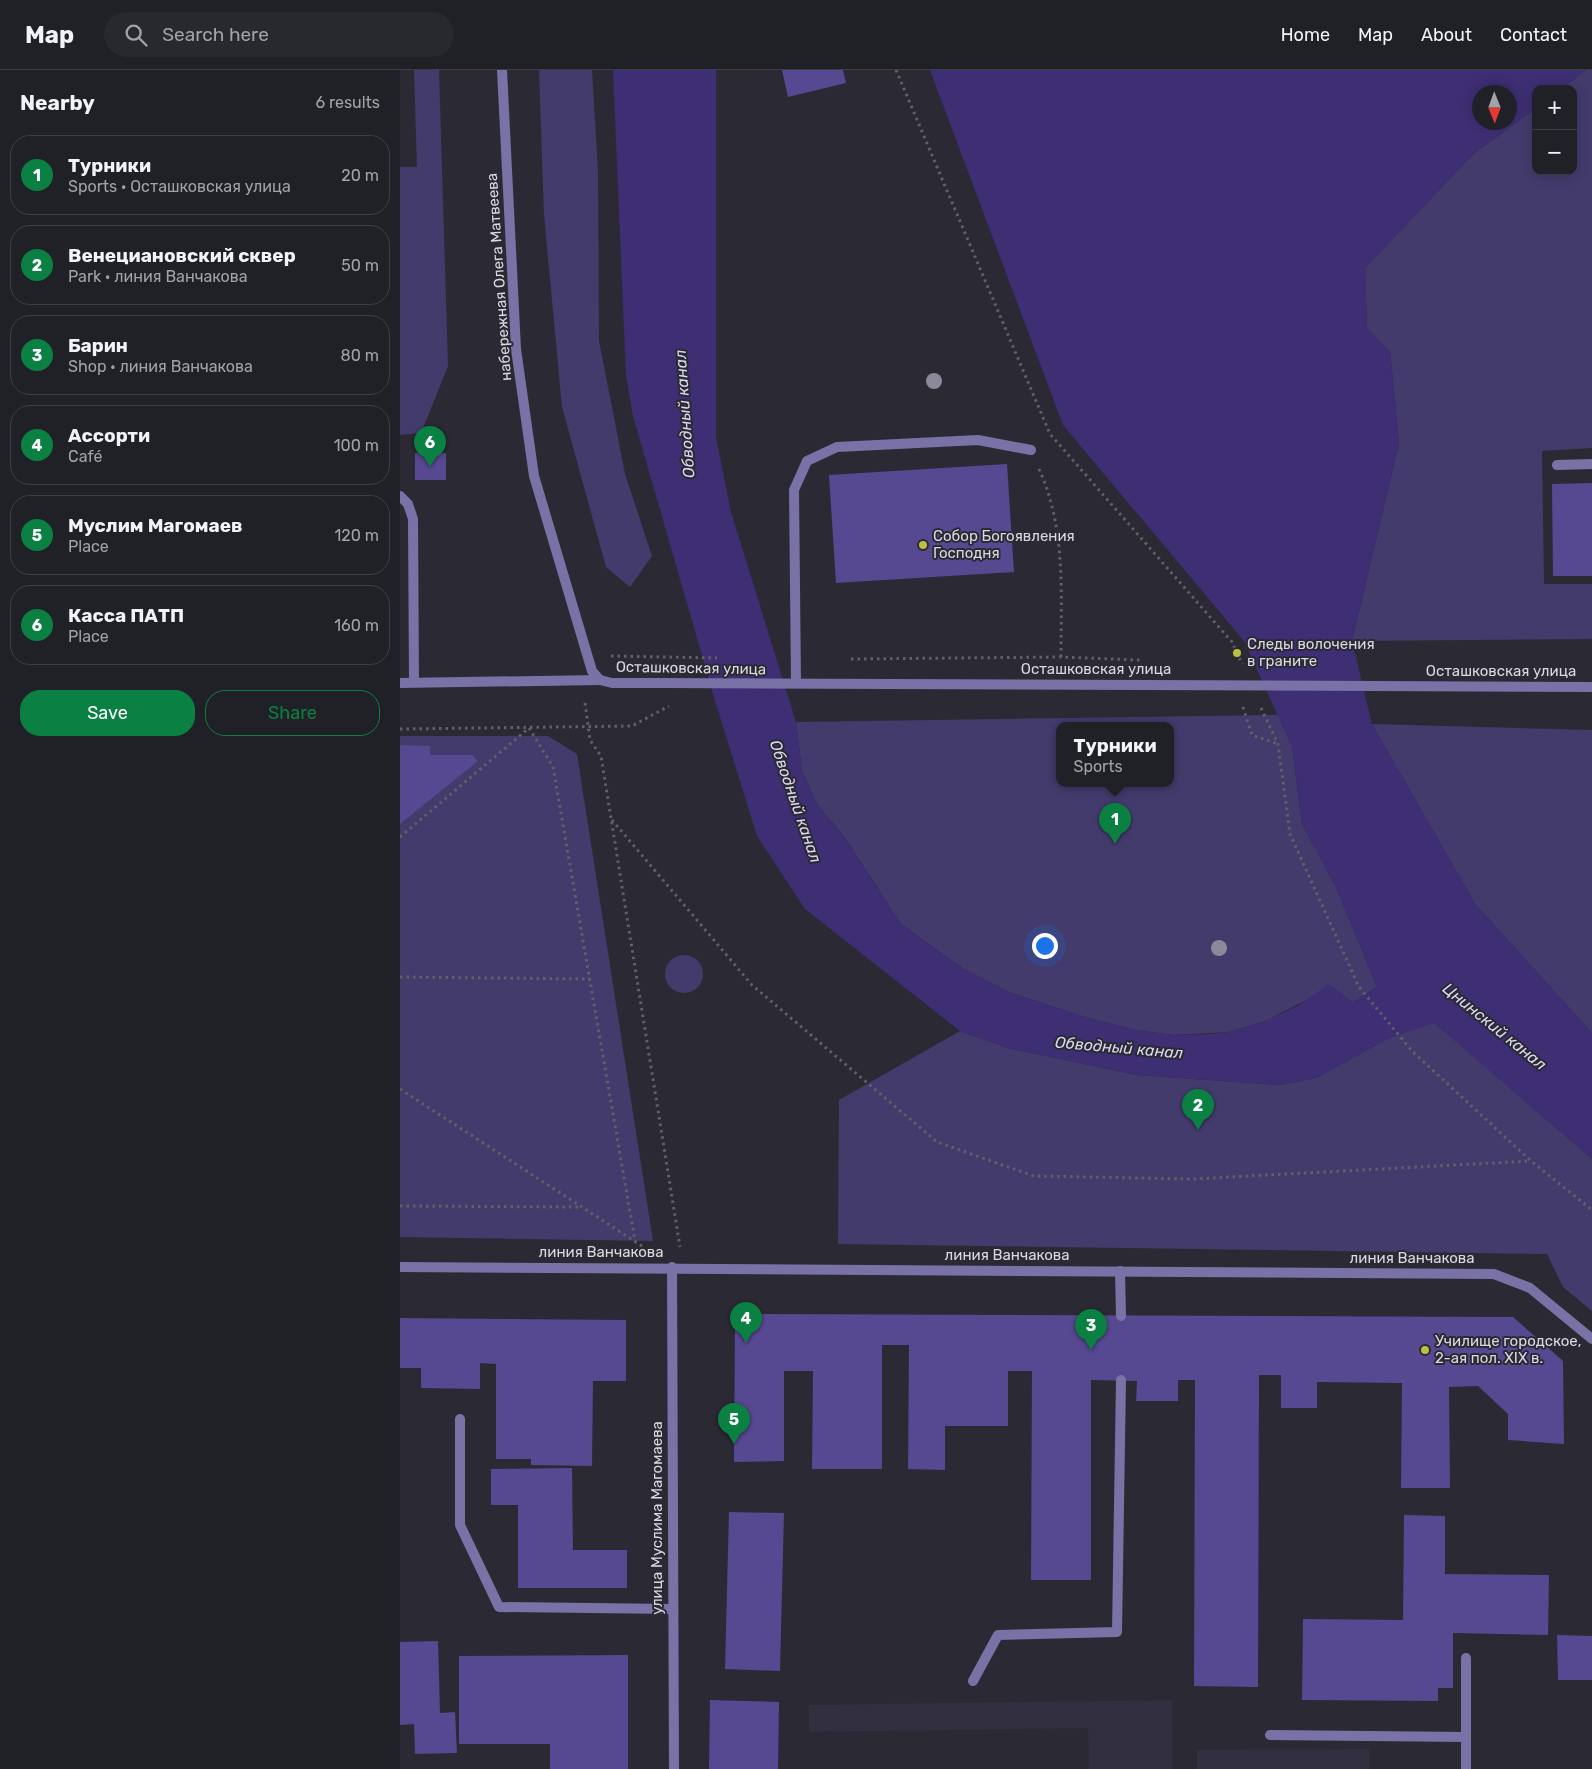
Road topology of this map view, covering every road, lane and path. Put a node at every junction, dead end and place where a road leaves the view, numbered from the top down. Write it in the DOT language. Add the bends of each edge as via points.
graph roads {
  1 [pos="502,70"];
  2 [pos="896,70"];
  3 [pos="1050,434"];
  4 [pos="1031,450"];
  5 [pos="1592,464"];
  6 [pos="1557,465"];
  7 [pos="400,496"];
  8 [pos="588,656"];
  9 [pos="1061,657"];
  10 [pos="677,658"];
  11 [pos="845,659"];
  12 [pos="1141,660"];
  13 [pos="581,680"];
  14 [pos="600,680"];
  15 [pos="414,682"];
  16 [pos="400,683"];
  17 [pos="796,683"];
  18 [pos="1061,684"];
  19 [pos="1592,687"];
  20 [pos="1240,699"];
  21 [pos="675,703"];
  22 [pos="590,727"];
  23 [pos="529,728"];
  24 [pos="400,729"];
  25 [pos="1278,744"];
  26 [pos="612,820"];
  27 [pos="400,837"];
  28 [pos="400,977"];
  29 [pos="590,978"];
  30 [pos="1358,987"];
  31 [pos="400,1089"];
  32 [pos="1531,1161"];
  33 [pos="400,1206"];
  34 [pos="580,1207"];
  35 [pos="1592,1210"];
  36 [pos="635,1240"];
  37 [pos="400,1267"];
  38 [pos="672,1267"];
  39 [pos="1120,1271"];
  40 [pos="1121,1316"];
  41 [pos="1592,1339"];
  42 [pos="1121,1380"];
  43 [pos="460,1419"];
  44 [pos="673,1609"];
  45 [pos="1466,1658"];
  46 [pos="973,1681"];
  47 [pos="1270,1734"];
  48 [pos="1466,1737"];
  49 [pos="674,1769"];
  50 [pos="1466,1769"];
  1 -- 8 [label="street, набережная Олега Матвеева" via="516,349 534,476"];
  2 -- 3 [label="path"];
  4 -- 9 [label="path" via="1047,487 1060,539"];
  4 -- 17 [label="street" via="978,440 837,447 807,461 794,490"];
  5 -- 6 [label="street"];
  7 -- 15 [label="street" via="408,504 413,519"];
  8 -- 10 [label="path"];
  8 -- 14 [label="street, набережная Олега Матвеева" via="592,671"];
  9 -- 11 [label="path"];
  9 -- 12 [label="path"];
  9 -- 18 [label="path"];
  13 -- 14 [label="street, Осташковская улица"];
  13 -- 15 [label="street, Осташковская улица"];
  13 -- 22 [label="path"];
  14 -- 17 [label="street, Осташковская улица" via="612,683"];
  15 -- 16 [label="street, Осташковская улица"];
  17 -- 18 [label="street, Осташковская улица"];
  18 -- 19 [label="street, Осташковская улица"];
  20 -- 25 [label="path" via="1252,735"];
  21 -- 22 [label="path" via="632,726"];
  22 -- 23 [label="path"];
  22 -- 26 [label="path" via="590,740 601,756"];
  23 -- 24 [label="path"];
  23 -- 27 [label="path"];
  23 -- 29 [label="path" via="553,767"];
  26 -- 32 [label="path" via="752,985 937,1142 1034,1176 1193,1179"];
  26 -- 38 [label="path" via="680,1248"];
  28 -- 29 [label="path"];
  29 -- 36 [label="path"];
  30 -- 32 [label="path" via="1412,1051"];
  31 -- 34 [label="path"];
  32 -- 35 [label="path"];
  33 -- 34 [label="path"];
  34 -- 36 [label="path"];
  36 -- 38 [label="path"];
  37 -- 38 [label="street, линия Ванчакова"];
  38 -- 39 [label="street, линия Ванчакова"];
  38 -- 44 [label="street, улица Муслима Магомаева"];
  39 -- 40 [label="street"];
  39 -- 41 [label="street, линия Ванчакова" via="1494,1274 1530,1288"];
  42 -- 46 [label="street" via="1117,1632 998,1635"];
  43 -- 44 [label="street" via="460,1525 499,1608"];
  44 -- 49 [label="street, улица Муслима Магомаева"];
  45 -- 48 [label="street"];
  47 -- 48 [label="street"];
  48 -- 50 [label="street"];
}
